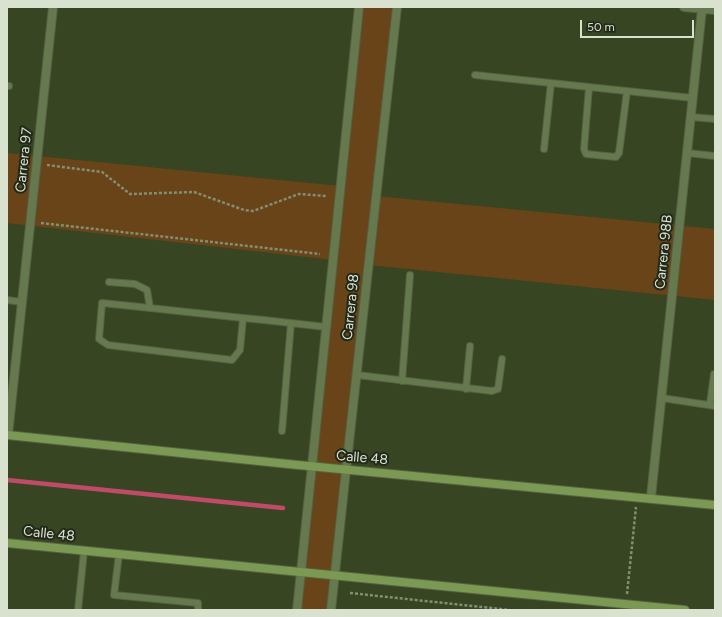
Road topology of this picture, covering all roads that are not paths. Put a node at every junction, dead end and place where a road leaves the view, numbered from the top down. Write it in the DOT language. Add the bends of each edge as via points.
graph roads {
  1 [pos="53,7"];
  2 [pos="359,7"];
  3 [pos="397,7"];
  4 [pos="684,7"];
  5 [pos="702,9"];
  6 [pos="715,10"];
  7 [pos="475,75"];
  8 [pos="551,83"];
  9 [pos="589,87"];
  10 [pos="627,91"];
  11 [pos="693,98"];
  12 [pos="691,117"];
  13 [pos="715,119"];
  14 [pos="544,149"];
  15 [pos="687,153"];
  16 [pos="715,156"];
  17 [pos="410,275"];
  18 [pos="109,282"];
  19 [pos="7,300"];
  20 [pos="22,302"];
  21 [pos="150,308"];
  22 [pos="243,318"];
  23 [pos="291,323"];
  24 [pos="326,327"];
  25 [pos="470,346"];
  26 [pos="502,359"];
  27 [pos="714,374"];
  28 [pos="357,375"];
  29 [pos="402,381"];
  30 [pos="466,389"];
  31 [pos="662,398"];
  32 [pos="713,405"];
  33 [pos="282,431"];
  34 [pos="7,435"];
  35 [pos="312,466"];
  36 [pos="346,470"];
  37 [pos="651,498"];
  38 [pos="715,505"];
  39 [pos="7,543"];
  40 [pos="84,551"];
  41 [pos="119,554"];
  42 [pos="301,571"];
  43 [pos="335,575"];
  44 [pos="639,607"];
  45 [pos="78,610"];
  46 [pos="198,610"];
  47 [pos="297,610"];
  48 [pos="331,610"];
  49 [pos="685,610"];
  1 -- 20 [label="street, Carrera 97"];
  2 -- 24 [label="street, Carrera 98"];
  3 -- 28 [label="street, Carrera 98"];
  4 -- 5 [label="street"];
  5 -- 6 [label="street"];
  5 -- 11 [label="street, Carrera 98B"];
  7 -- 8 [label="lane"];
  8 -- 9 [label="lane"];
  8 -- 14 [label="lane"];
  9 -- 10 [label="lane"];
  9 -- 10 [label="lane" via="584,149 586,154 616,157 619,153"];
  10 -- 11 [label="lane"];
  11 -- 12 [label="street, Carrera 98B"];
  12 -- 13 [label="lane"];
  12 -- 15 [label="street, Carrera 98B"];
  15 -- 16 [label="lane"];
  15 -- 31 [label="street, Carrera 98B"];
  17 -- 29 [label="lane"];
  18 -- 21 [label="lane" via="135,284 147,290"];
  19 -- 20 [label="lane"];
  20 -- 34 [label="street, Carrera 97"];
  21 -- 22 [label="lane"];
  21 -- 22 [label="lane" via="102,303 99,339 108,345 232,360 240,350"];
  22 -- 23 [label="lane"];
  23 -- 24 [label="lane"];
  23 -- 33 [label="lane"];
  24 -- 35 [label="street, Carrera 98"];
  25 -- 30 [label="lane"];
  26 -- 30 [label="lane" via="498,389"];
  27 -- 32 [label="lane"];
  28 -- 29 [label="lane"];
  28 -- 36 [label="street, Carrera 98"];
  29 -- 30 [label="lane"];
  31 -- 32 [label="lane"];
  31 -- 37 [label="street, Carrera 98B"];
  34 -- 35 [label="main road, Calle 48"];
  35 -- 36 [label="main road, Calle 48"];
  35 -- 42 [label="street, Carrera 98"];
  36 -- 37 [label="main road, Calle 48"];
  36 -- 43 [label="street, Carrera 98"];
  37 -- 38 [label="main road, Calle 48"];
  39 -- 40 [label="main road, Calle 48"];
  40 -- 41 [label="main road, Calle 48"];
  40 -- 45 [label="lane"];
  41 -- 42 [label="main road, Calle 48"];
  41 -- 46 [label="lane" via="114,595 198,604"];
  42 -- 43 [label="main road, Calle 48"];
  42 -- 47 [label="street, Carrera 98"];
  43 -- 44 [label="main road, Calle 48" via="626,603"];
  43 -- 48 [label="street, Carrera 98"];
  44 -- 49 [label="main road, Calle 48"];
}
